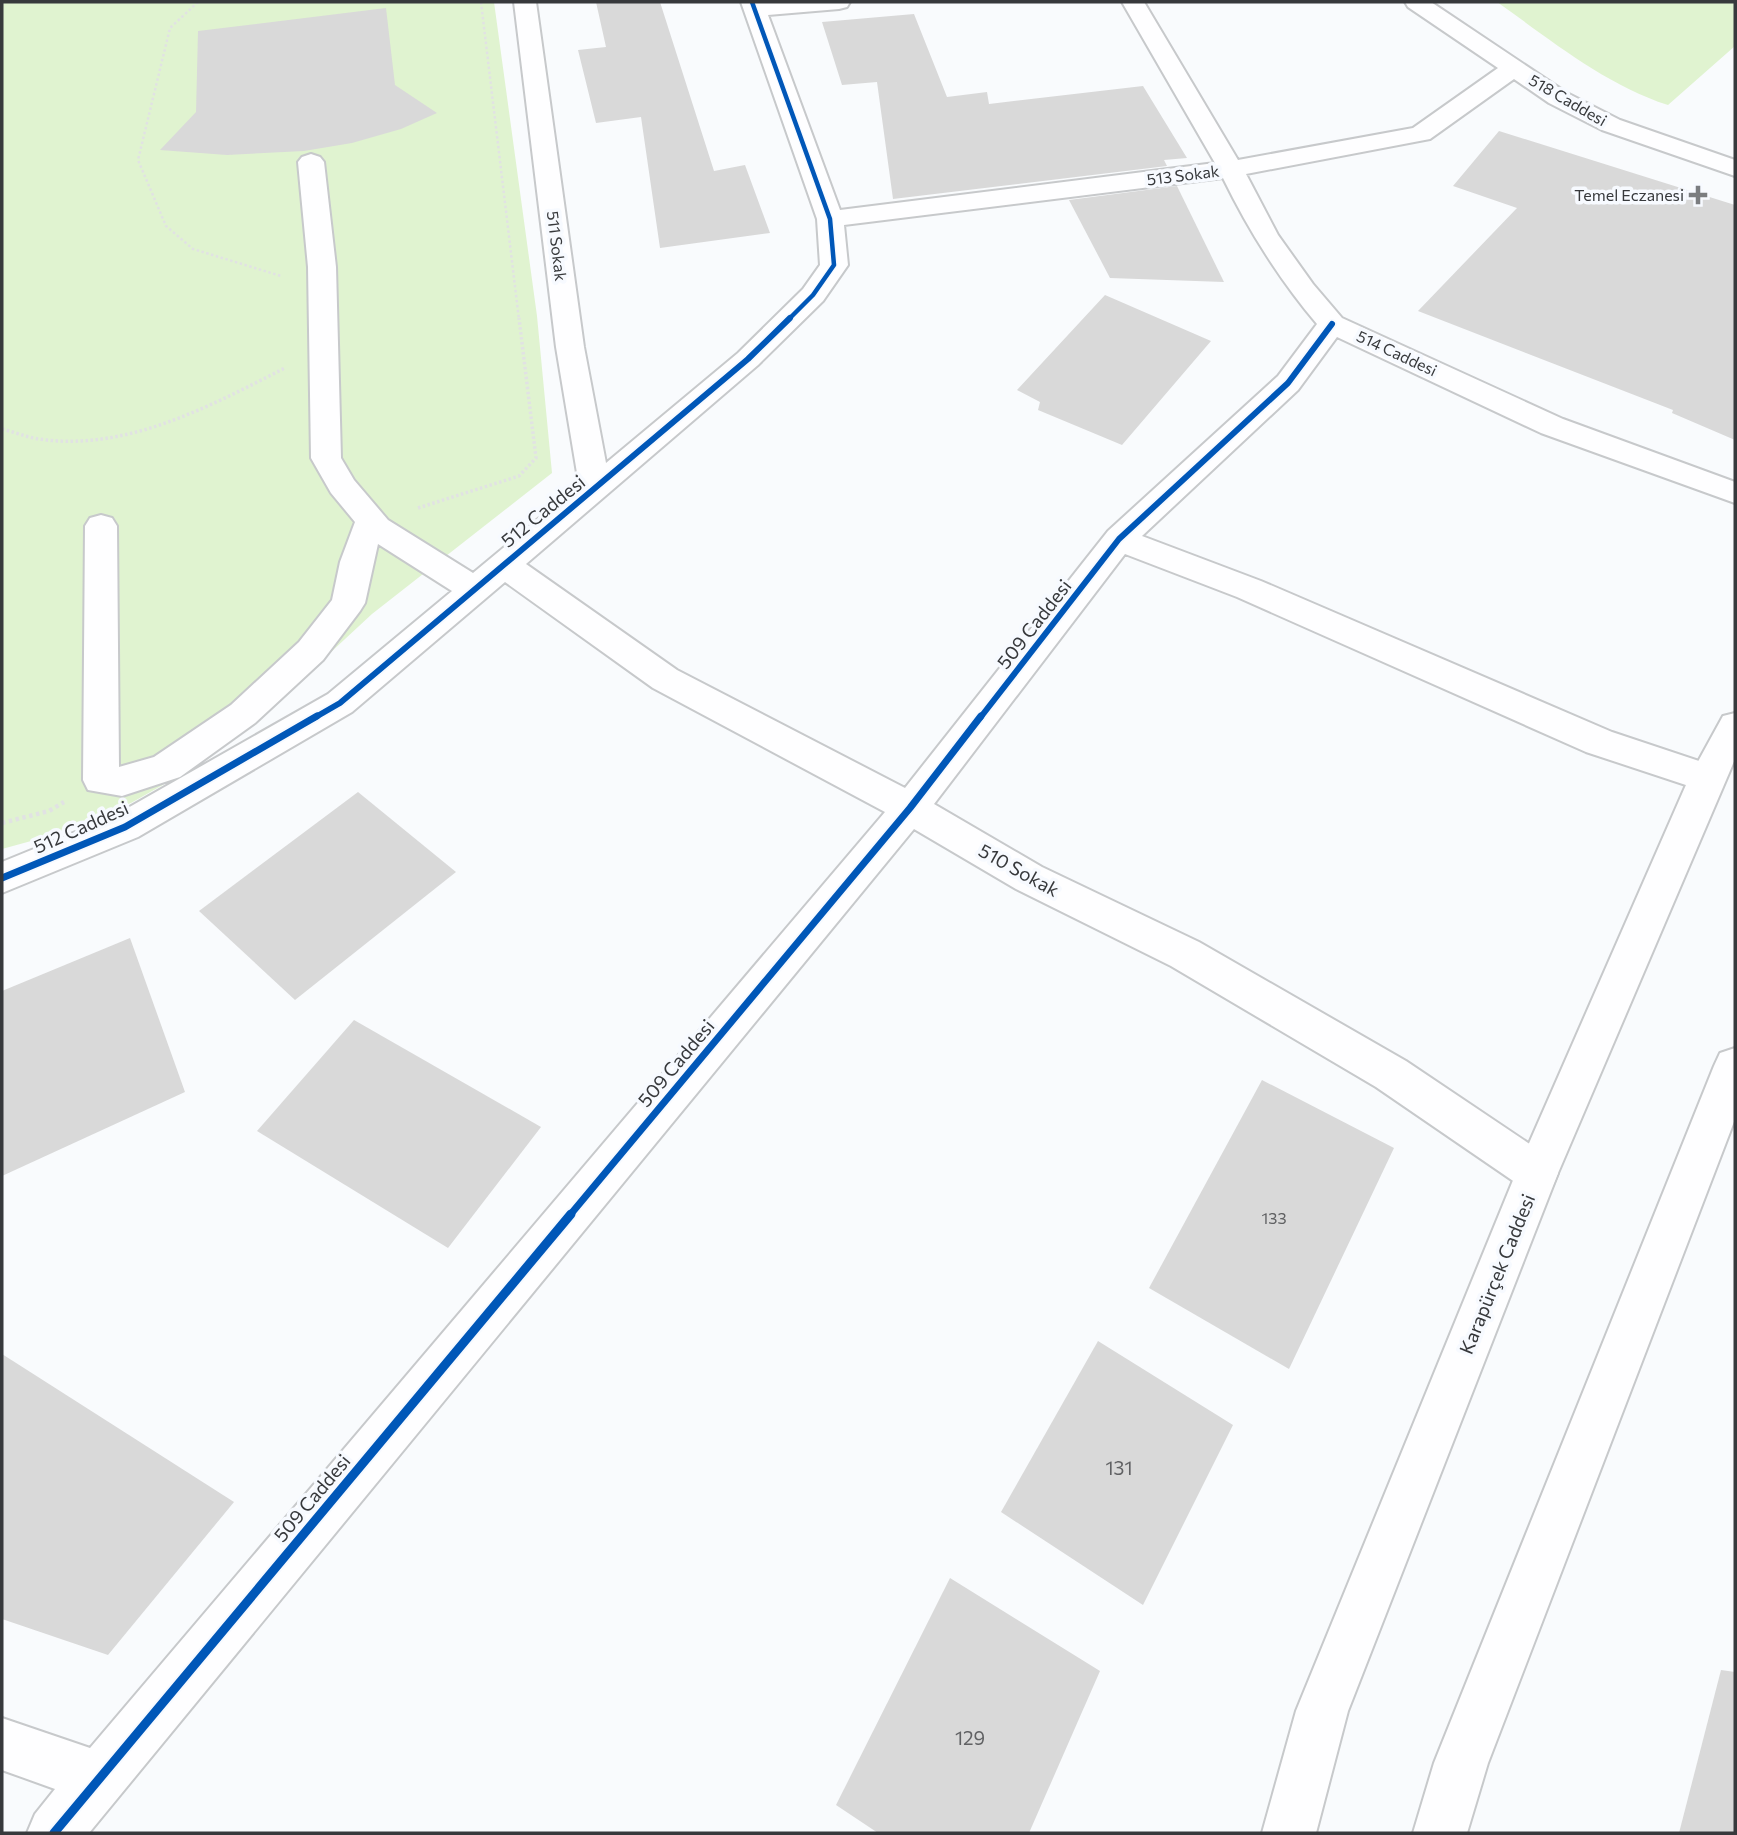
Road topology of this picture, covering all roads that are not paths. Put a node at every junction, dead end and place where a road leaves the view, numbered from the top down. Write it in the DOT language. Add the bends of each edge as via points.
graph roads {
  1 [pos="525,2"];
  2 [pos="839,2"];
  3 [pos="1133,2"];
  4 [pos="1416,2"];
  5 [pos="1455,2"];
  6 [pos="752,5"];
  7 [pos="1514,68"];
  8 [pos="1735,148"];
  9 [pos="311,162"];
  10 [pos="1735,168"];
  11 [pos="1231,169"];
  12 [pos="830,219"];
  13 [pos="1332,324"];
  14 [pos="595,490"];
  15 [pos="1735,493"];
  16 [pos="371,520"];
  17 [pos="101,526"];
  18 [pos="1119,540"];
  19 [pos="503,564"];
  20 [pos="474,589"];
  21 [pos="1735,726"];
  22 [pos="1707,778"];
  23 [pos="910,808"];
  24 [pos="2,878"];
  25 [pos="1735,1066"];
  26 [pos="1537,1173"];
  27 [pos="2,1744"];
  28 [pos="99,1778"];
  29 [pos="54,1833"];
  30 [pos="1289,1833"];
  31 [pos="1440,1833"];
  1 -- 14 [label="street, 511 Sokak" via="570,347"];
  2 -- 6 [label="street"];
  3 -- 11 [label="street, 514 Caddesi"];
  4 -- 7 [label="street, 518 Caddesi"];
  5 -- 8 [label="street, 518 Caddesi" via="1611,105"];
  6 -- 12 [label="street, 512 Caddesi"];
  7 -- 10 [label="street, 518 Caddesi" via="1558,98 1611,125"];
  7 -- 11 [label="street, 513 Sokak" via="1421,134"];
  9 -- 16 [label="street" via="323,286 326,458"];
  11 -- 12 [label="street, 513 Sokak"];
  11 -- 13 [label="street, 514 Caddesi" via="1265,235"];
  12 -- 14 [label="street, 512 Caddesi" via="834,265 813,295 748,359"];
  13 -- 15 [label="street, 514 Caddesi" via="1552,426"];
  13 -- 18 [label="street, 509 Caddesi" via="1288,383"];
  14 -- 19 [label="street, 512 Caddesi"];
  16 -- 17 [label="street" via="348,603 311,651 243,714 167,767 122,782 101,779"];
  16 -- 20 [label="street"];
  18 -- 22 [label="street" via="1249,589 1599,742"];
  18 -- 23 [label="street, 509 Caddesi"];
  19 -- 20 [label="street, 512 Caddesi"];
  19 -- 23 [label="street, 510 Sokak" via="665,679"];
  20 -- 24 [label="street, 512 Caddesi" via="340,703 125,827"];
  21 -- 22 [label="street, Karapürçek Caddesi"];
  22 -- 26 [label="street, Karapürçek Caddesi"];
  23 -- 26 [label="street, 510 Sokak" via="1029,878 1185,954 1391,1074"];
  23 -- 28 [label="street, 509 Caddesi"];
  25 -- 31 [label="street" via="1461,1763"];
  26 -- 30 [label="street, Karapürçek Caddesi" via="1322,1711"];
  27 -- 28 [label="street"];
  28 -- 29 [label="street, 509 Caddesi"];
}
